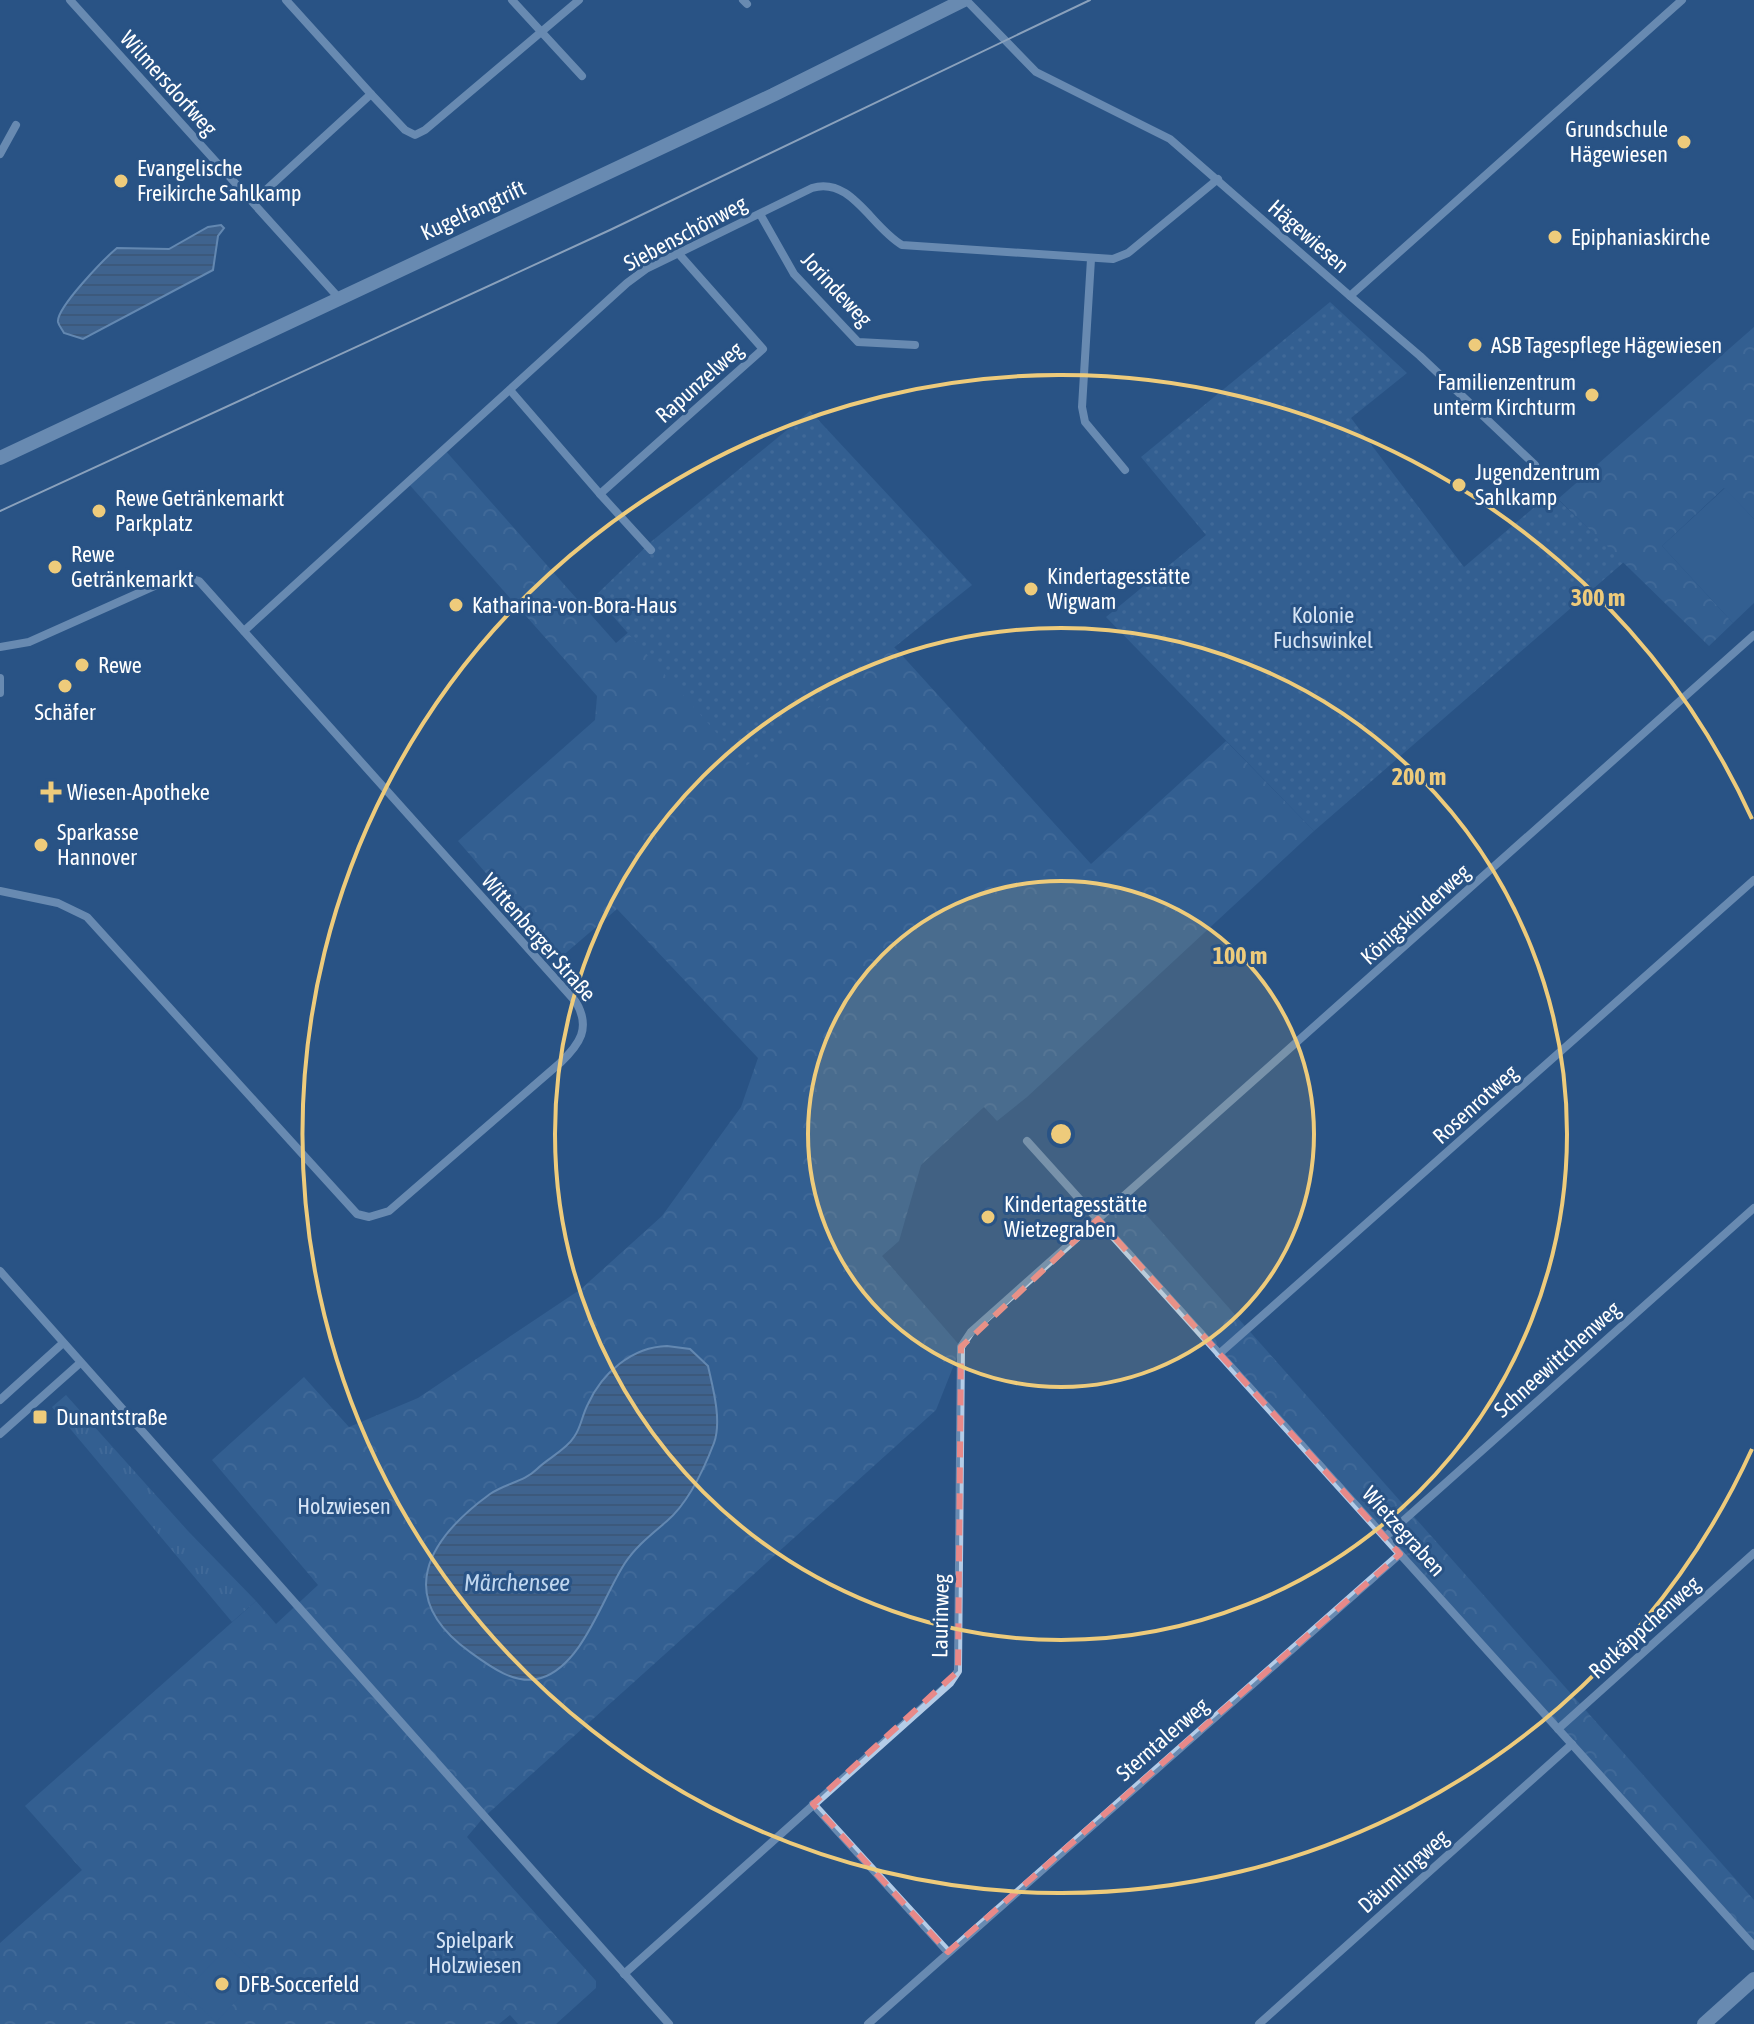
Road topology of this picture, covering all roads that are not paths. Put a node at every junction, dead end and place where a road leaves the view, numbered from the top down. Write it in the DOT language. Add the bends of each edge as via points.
graph roads {
  1 [pos="70,0"];
  2 [pos="286,0"];
  3 [pos="512,0"];
  4 [pos="579,0"];
  5 [pos="965,0"];
  6 [pos="1682,0"];
  7 [pos="541,32"];
  8 [pos="582,76"];
  9 [pos="371,94"];
  10 [pos="16,125"];
  11 [pos="0,154"];
  12 [pos="1218,179"];
  13 [pos="254,201"];
  14 [pos="760,214"];
  15 [pos="679,254"];
  16 [pos="1091,259"];
  17 [pos="1350,296"];
  18 [pos="338,297"];
  19 [pos="915,345"];
  20 [pos="510,390"];
  21 [pos="0,458"];
  22 [pos="1535,465"];
  23 [pos="1125,470"];
  24 [pos="600,494"];
  25 [pos="651,550"];
  26 [pos="244,631"];
  27 [pos="1754,635"];
  28 [pos="0,647"];
  29 [pos="0,678"];
  30 [pos="0,693"];
  31 [pos="1754,880"];
  32 [pos="0,891"];
  33 [pos="1027,1141"];
  34 [pos="1754,1208"];
  35 [pos="1098,1219"];
  36 [pos="0,1271"];
  37 [pos="63,1343"];
  38 [pos="1219,1354"];
  39 [pos="80,1363"];
  40 [pos="0,1400"];
  41 [pos="0,1434"];
  42 [pos="1385,1537"];
  43 [pos="1754,1553"];
  44 [pos="1400,1554"];
  45 [pos="1558,1729"];
  46 [pos="1572,1744"];
  47 [pos="813,1804"];
  48 [pos="1754,1946"];
  49 [pos="948,1952"];
  50 [pos="624,1974"];
  51 [pos="1754,1979"];
  52 [pos="669,2024"];
  53 [pos="868,2024"];
  54 [pos="1259,2024"];
  55 [pos="1704,2024"];
  1 -- 13 [label="street, Wilmersdorfweg"];
  2 -- 9 [label="street"];
  3 -- 7 [label="street"];
  4 -- 7 [label="street"];
  5 -- 12 [label="street, Hägewiesen" via="1036,72 1170,139"];
  5 -- 18 [label="street, Kugelfangtrift"];
  6 -- 17 [label="street, Hägewiesen"];
  7 -- 8 [label="street"];
  7 -- 9 [label="street" via="415,135"];
  9 -- 13 [label="street"];
  10 -- 11 [label="street"];
  12 -- 16 [label="street, Siebenschönweg" via="1128,253"];
  12 -- 17 [label="street, Hägewiesen"];
  13 -- 18 [label="street, Wilmersdorfweg"];
  14 -- 15 [label="street, Siebenschönweg"];
  14 -- 16 [label="street, Siebenschönweg" via="827,184 842,188 902,245"];
  14 -- 19 [label="street, Jorindeweg" via="794,274 858,342"];
  15 -- 20 [label="street, Siebenschönweg" via="627,283"];
  15 -- 24 [label="street, Rapunzelweg" via="763,349"];
  16 -- 23 [label="street" via="1082,407 1085,422"];
  17 -- 22 [label="street"];
  18 -- 21 [label="street, Kugelfangtrift"];
  20 -- 24 [label="street"];
  20 -- 26 [label="street, Siebenschönweg"];
  24 -- 25 [label="street"];
  26 -- 28 [label="street, Wittenberger Straße" via="199,581 179,575 29,642"];
  26 -- 32 [label="street, Wittenberger Straße" via="576,1002 585,1017 583,1037 574,1051 389,1211 369,1217 357,1214 87,917 58,903"];
  27 -- 35 [label="street, Königskinderweg"];
  29 -- 30 [label="street"];
  31 -- 38 [label="street, Rosenrotweg"];
  33 -- 35 [label="street, Wietzegraben"];
  34 -- 42 [label="street, Schneewittchenweg"];
  35 -- 38 [label="street, Wietzegraben"];
  35 -- 47 [label="street, Laurinweg" via="971,1332 961,1347 958,1671"];
  36 -- 37 [label="street"];
  37 -- 39 [label="street"];
  37 -- 40 [label="street"];
  38 -- 42 [label="street, Wietzegraben"];
  39 -- 41 [label="street"];
  39 -- 50 [label="street"];
  42 -- 44 [label="street, Wietzegraben"];
  43 -- 45 [label="street, Rotkäppchenweg"];
  44 -- 45 [label="street, Wietzegraben"];
  44 -- 49 [label="street, Sterntalerweg"];
  45 -- 46 [label="street, Wietzegraben"];
  46 -- 48 [label="street, Wietzegraben"];
  46 -- 54 [label="street, Däumlingweg"];
  47 -- 49 [label="street"];
  47 -- 50 [label="street, Laurinweg"];
  49 -- 53 [label="street, Sterntalerweg"];
  50 -- 52 [label="street"];
  51 -- 55 [label="street"];
}
